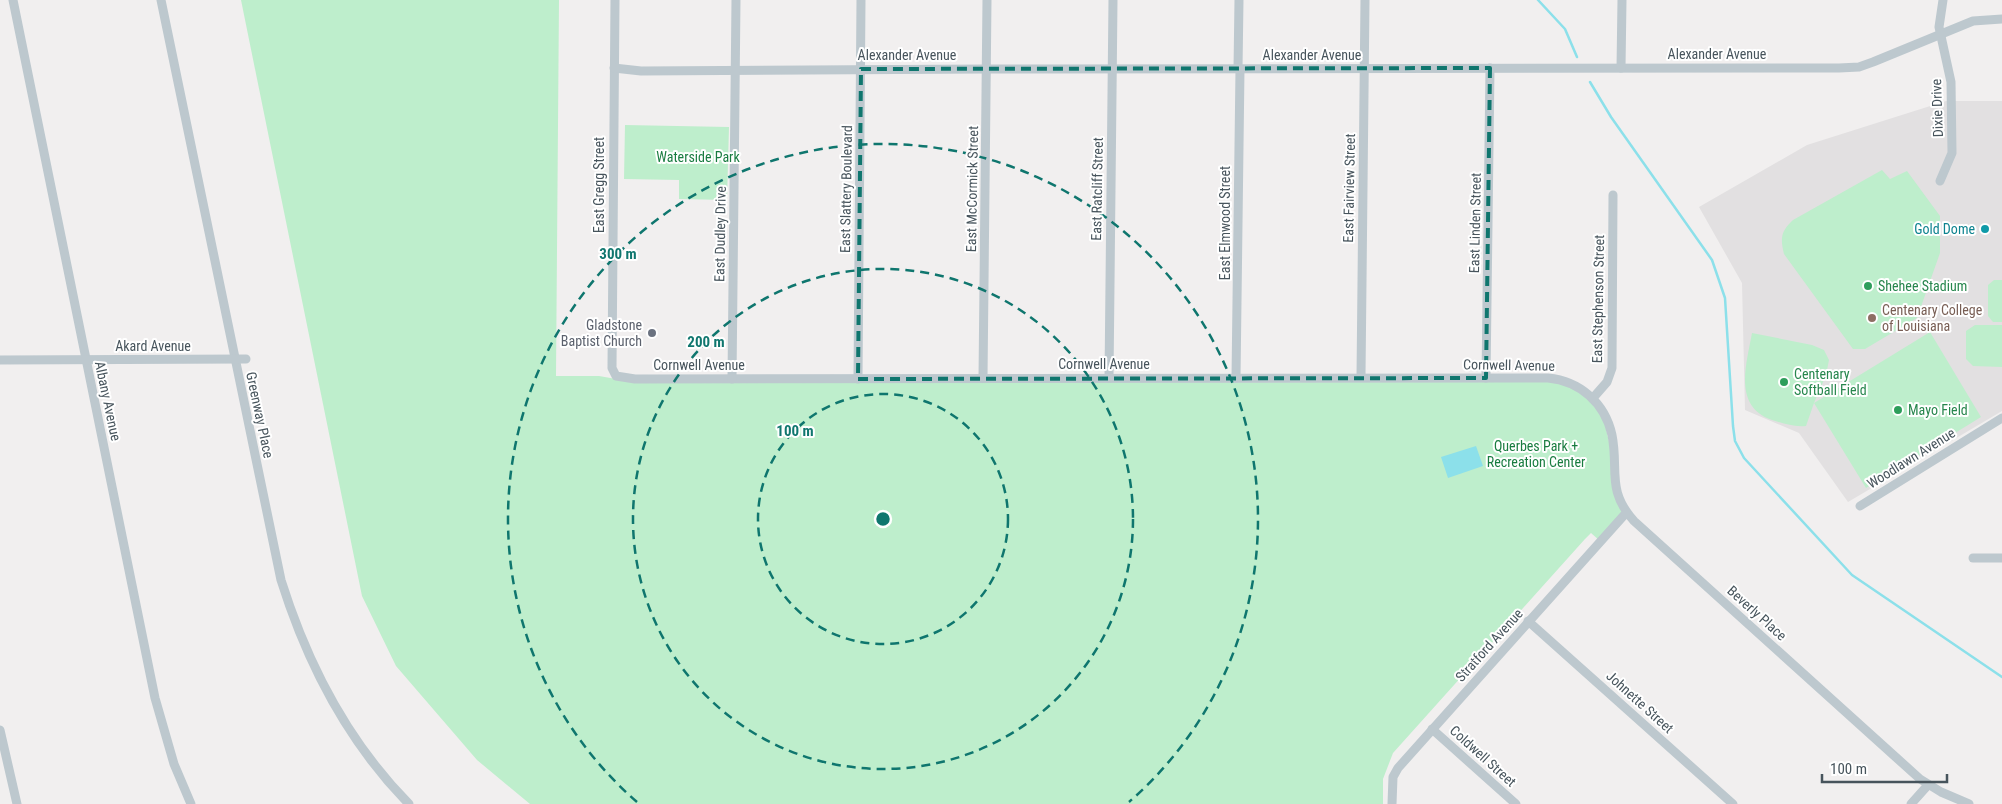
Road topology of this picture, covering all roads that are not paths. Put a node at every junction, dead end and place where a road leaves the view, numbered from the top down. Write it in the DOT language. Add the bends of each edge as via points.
graph roads {
  1 [pos="12,0"];
  2 [pos="161,0"];
  3 [pos="615,0"];
  4 [pos="736,0"];
  5 [pos="861,0"];
  6 [pos="987,0"];
  7 [pos="1113,0"];
  8 [pos="1239,0"];
  9 [pos="1365,0"];
  10 [pos="1622,0"];
  11 [pos="1943,0"];
  12 [pos="2002,19"];
  13 [pos="1940,34"];
  14 [pos="614,68"];
  15 [pos="1112,68"];
  16 [pos="1239,68"];
  17 [pos="1364,68"];
  18 [pos="1490,68"];
  19 [pos="1621,68"];
  20 [pos="861,69"];
  21 [pos="986,69"];
  22 [pos="735,70"];
  23 [pos="1940,181"];
  24 [pos="1613,195"];
  25 [pos="246,359"];
  26 [pos="0,360"];
  27 [pos="86,360"];
  28 [pos="234,360"];
  29 [pos="613,371"];
  30 [pos="1361,376"];
  31 [pos="858,378"];
  32 [pos="983,378"];
  33 [pos="1110,378"];
  34 [pos="1236,378"];
  35 [pos="1486,378"];
  36 [pos="732,379"];
  37 [pos="1593,398"];
  38 [pos="2002,418"];
  39 [pos="1860,506"];
  40 [pos="1626,513"];
  41 [pos="1973,558"];
  42 [pos="2002,558"];
  43 [pos="1528,621"];
  44 [pos="1432,729"];
  45 [pos="0,730"];
  46 [pos="1928,785"];
  47 [pos="17,804"];
  48 [pos="191,804"];
  49 [pos="409,804"];
  50 [pos="1392,804"];
  51 [pos="1516,804"];
  52 [pos="1733,804"];
  53 [pos="1911,804"];
  54 [pos="1969,804"];
  1 -- 27 [label="street, Albany Avenue"];
  2 -- 28 [label="street, Greenway Place"];
  3 -- 14 [label="street, East Gregg Street"];
  4 -- 22 [label="street, East Dudley Drive"];
  5 -- 20 [label="street, East Slattery Boulevard"];
  6 -- 21 [label="street, East McCormick Street"];
  7 -- 15 [label="street, East Ratcliff Street"];
  8 -- 16 [label="street, East Elmwood Street"];
  9 -- 17 [label="street, East Fairview Street"];
  10 -- 19 [label="street"];
  11 -- 13 [label="street, Dixie Drive"];
  12 -- 13 [label="street, Alexander Avenue" via="1979,20"];
  13 -- 19 [label="street, Alexander Avenue" via="1851,68"];
  13 -- 23 [label="street, Dixie Drive" via="1951,82 1952,153"];
  14 -- 22 [label="street, Alexander Avenue" via="640,72"];
  14 -- 29 [label="street, East Gregg Street"];
  15 -- 16 [label="street, Alexander Avenue"];
  15 -- 21 [label="street, Alexander Avenue"];
  15 -- 33 [label="street, East Ratcliff Street"];
  16 -- 17 [label="street, Alexander Avenue"];
  16 -- 34 [label="street, East Elmwood Street"];
  17 -- 18 [label="street, Alexander Avenue"];
  17 -- 30 [label="street, East Fairview Street"];
  18 -- 19 [label="street, Alexander Avenue"];
  18 -- 35 [label="street, East Linden Street"];
  20 -- 21 [label="street, Alexander Avenue"];
  20 -- 22 [label="street, Alexander Avenue"];
  20 -- 31 [label="street, East Slattery Boulevard"];
  21 -- 32 [label="street, East McCormick Street"];
  22 -- 36 [label="street, East Dudley Drive"];
  24 -- 37 [label="street, East Stephenson Street" via="1612,368 1607,382"];
  25 -- 28 [label="street, Akard Avenue"];
  26 -- 27 [label="street, Akard Avenue"];
  27 -- 28 [label="street, Akard Avenue"];
  27 -- 48 [label="street, Albany Avenue" via="155,698 174,764"];
  28 -- 49 [label="street, Greenway Place" via="273,547 309,658 336,707 372,761"];
  29 -- 36 [label="street, Cornwell Avenue" via="616,376 625,378"];
  30 -- 34 [label="street, Cornwell Avenue"];
  30 -- 35 [label="street, Cornwell Avenue"];
  31 -- 32 [label="street, Cornwell Avenue"];
  31 -- 36 [label="street, Cornwell Avenue"];
  32 -- 33 [label="street, Cornwell Avenue"];
  33 -- 34 [label="street, Cornwell Avenue"];
  35 -- 37 [label="street, Cornwell Avenue" via="1555,378 1574,385"];
  37 -- 40 [label="street, Beverly Place" via="1612,434 1614,483"];
  38 -- 39 [label="street, Woodlawn Avenue"];
  40 -- 43 [label="street, Stratford Avenue"];
  40 -- 46 [label="street, Beverly Place"];
  41 -- 42 [label="street"];
  43 -- 44 [label="street, Stratford Avenue"];
  43 -- 52 [label="street, Johnette Street"];
  44 -- 50 [label="street, Stratford Avenue" via="1394,773"];
  44 -- 51 [label="street, Coldwell Street"];
  45 -- 47 [label="street"];
  46 -- 53 [label="street"];
  46 -- 54 [label="street, Beverly Place"];
}
